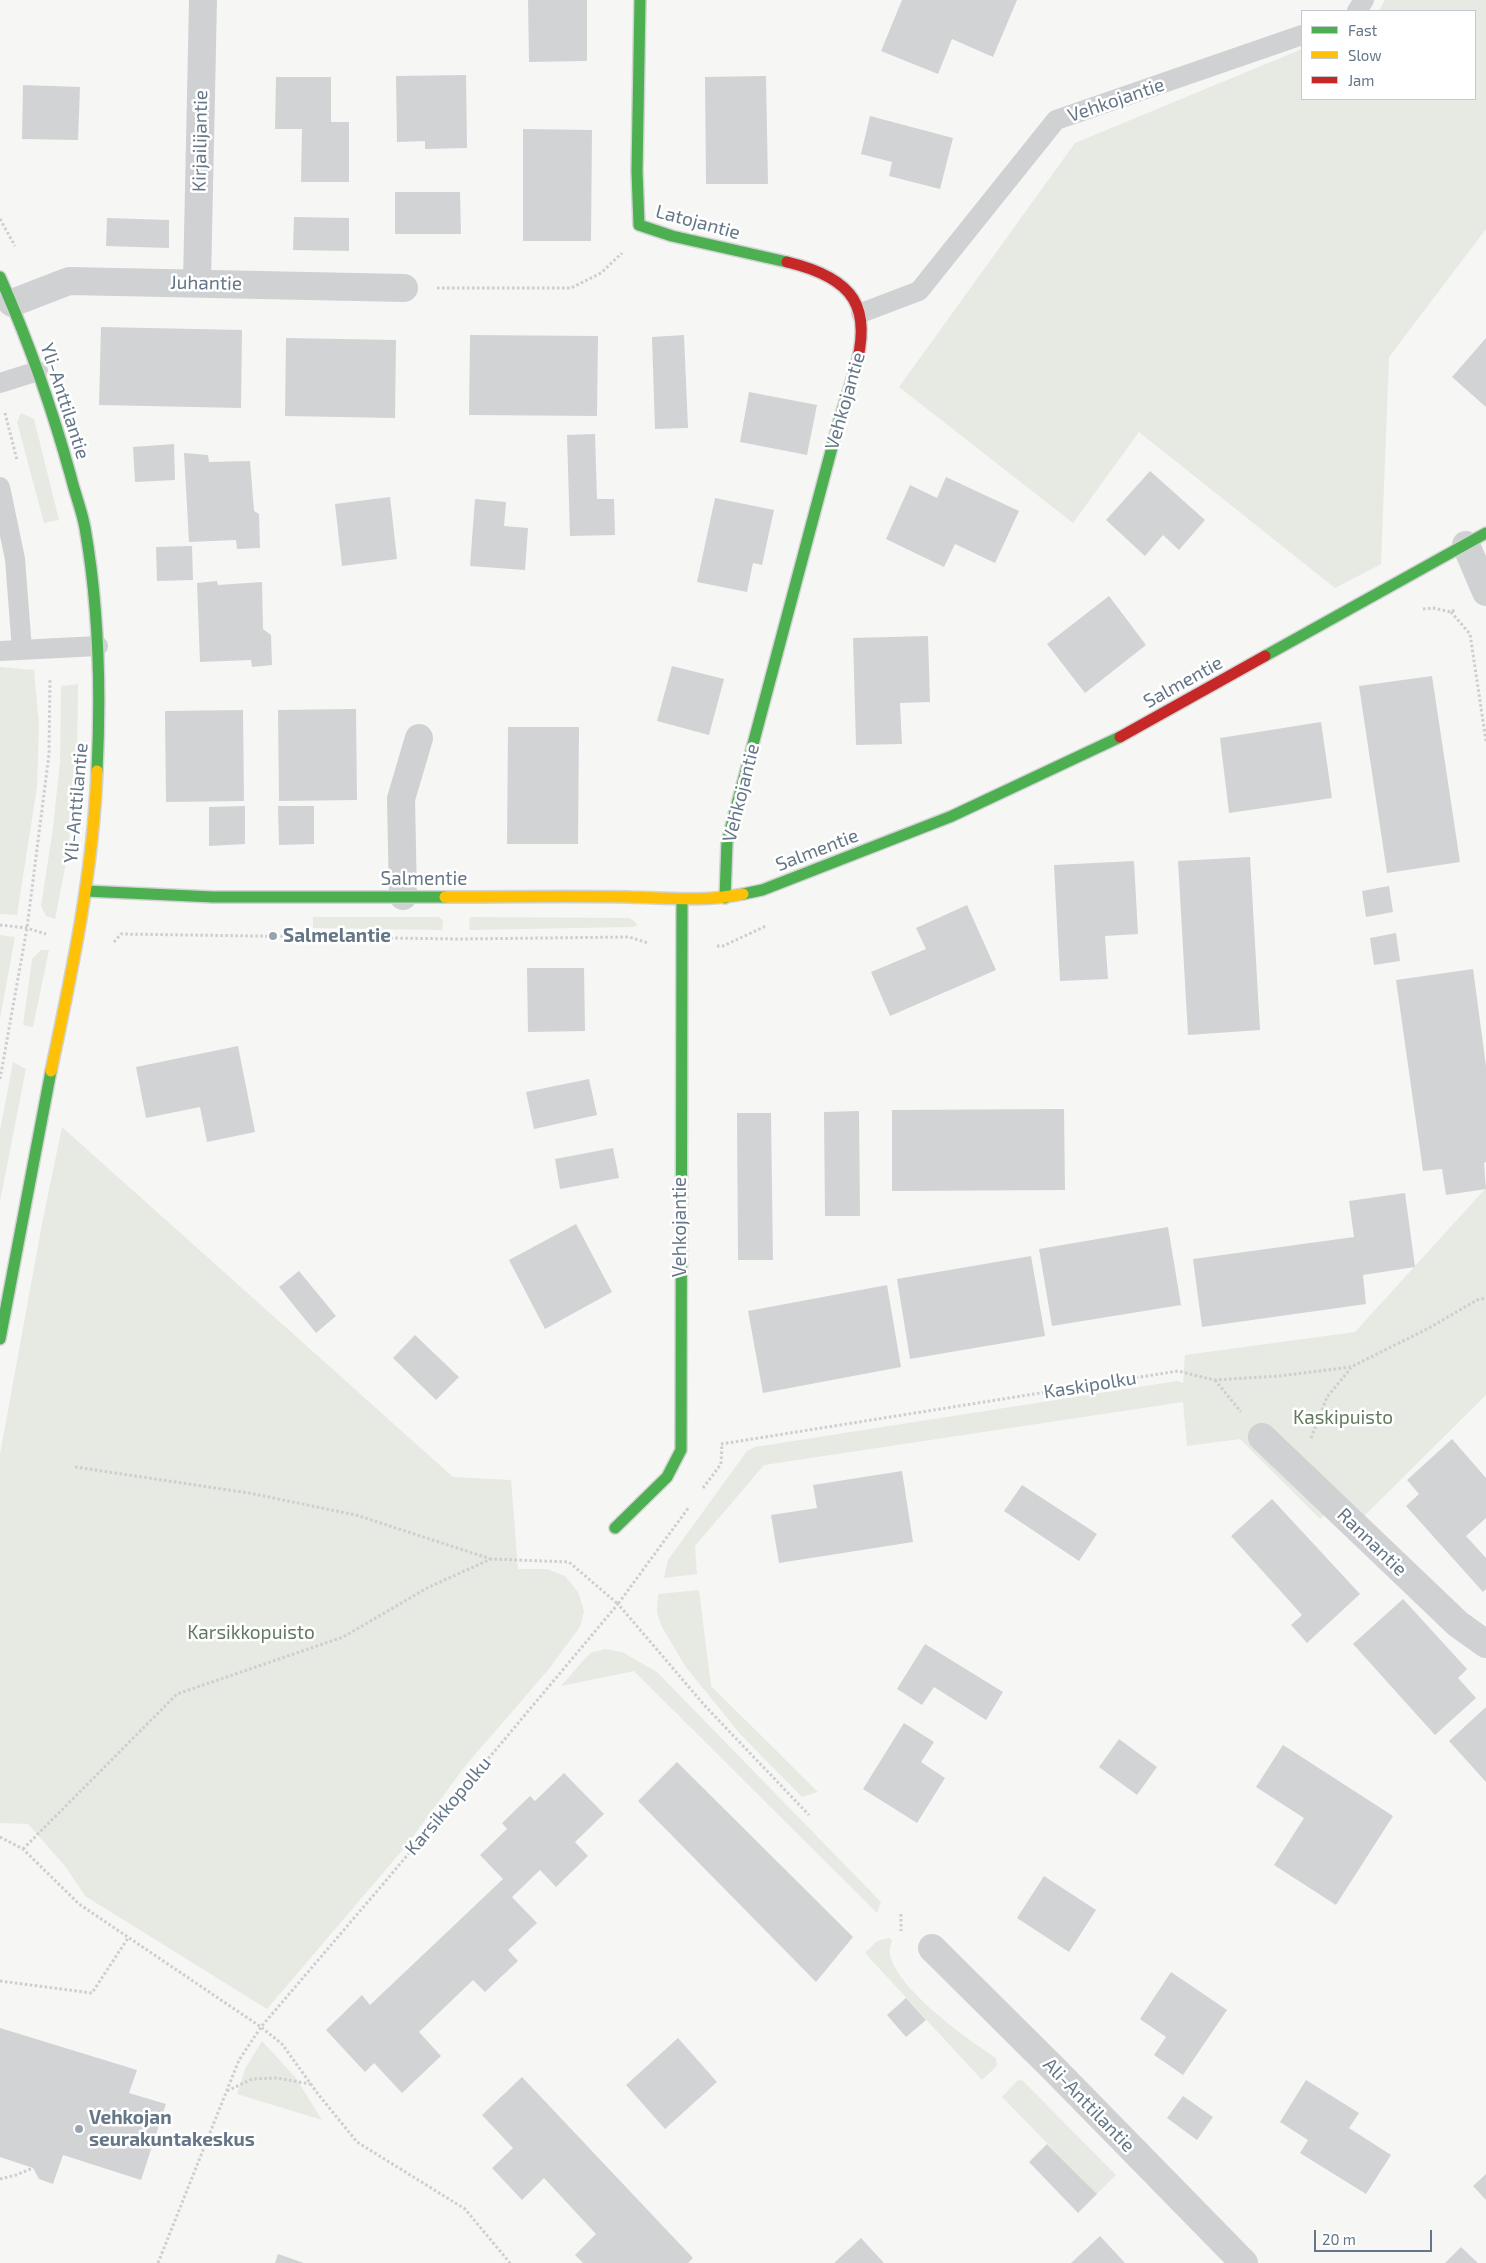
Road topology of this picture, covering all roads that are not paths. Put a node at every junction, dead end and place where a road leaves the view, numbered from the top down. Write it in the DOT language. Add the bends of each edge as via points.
graph roads {
  1 [pos="203,0"];
  2 [pos="640,0"];
  3 [pos="1301,36"];
  4 [pos="0,277"];
  5 [pos="197,282"];
  6 [pos="404,288"];
  7 [pos="12,303"];
  8 [pos="861,314"];
  9 [pos="38,371"];
  10 [pos="0,383"];
  11 [pos="0,487"];
  12 [pos="1476,539"];
  13 [pos="1486,592"];
  14 [pos="98,646"];
  15 [pos="22,650"];
  16 [pos="0,651"];
  17 [pos="419,738"];
  18 [pos="86,890"];
  19 [pos="402,896"];
  20 [pos="725,898"];
  21 [pos="682,900"];
  22 [pos="0,1339"];
  23 [pos="1262,1437"];
  24 [pos="615,1528"];
  25 [pos="1486,1644"];
  26 [pos="932,1948"];
  27 [pos="1244,2263"];
  1 -- 5 [label="street, Kirjailijantie"];
  2 -- 8 [label="street, Latojantie" via="639,225 824,274 850,292"];
  3 -- 8 [label="lane, Vehkojantie" via="1056,120 919,291"];
  4 -- 7 [label="street, Yli-Anttilantie"];
  5 -- 6 [label="street, Juhantie"];
  5 -- 7 [label="street, Juhantie" via="69,282"];
  7 -- 9 [label="street, Yli-Anttilantie"];
  8 -- 20 [label="street, Vehkojantie" via="861,349 727,842"];
  9 -- 10 [label="lane"];
  9 -- 14 [label="street, Yli-Anttilantie" via="60,435 84,528"];
  11 -- 15 [label="lane" via="15,559"];
  12 -- 13 [label="street"];
  12 -- 20 [label="street, Salmentie" via="1106,745 952,816 762,890"];
  14 -- 15 [label="lane"];
  14 -- 18 [label="street, Yli-Anttilantie" via="100,721"];
  15 -- 16 [label="lane"];
  17 -- 19 [label="street" via="401,799"];
  18 -- 19 [label="street, Salmentie" via="213,896"];
  18 -- 22 [label="street, Yli-Anttilantie"];
  19 -- 21 [label="street, Salmentie"];
  20 -- 21 [label="street, Salmentie"];
  21 -- 24 [label="street, Vehkojantie" via="680,1450 667,1477"];
  23 -- 25 [label="street, Rannantie" via="1458,1624"];
  26 -- 27 [label="street, Ali-Anttilantie"];
}
